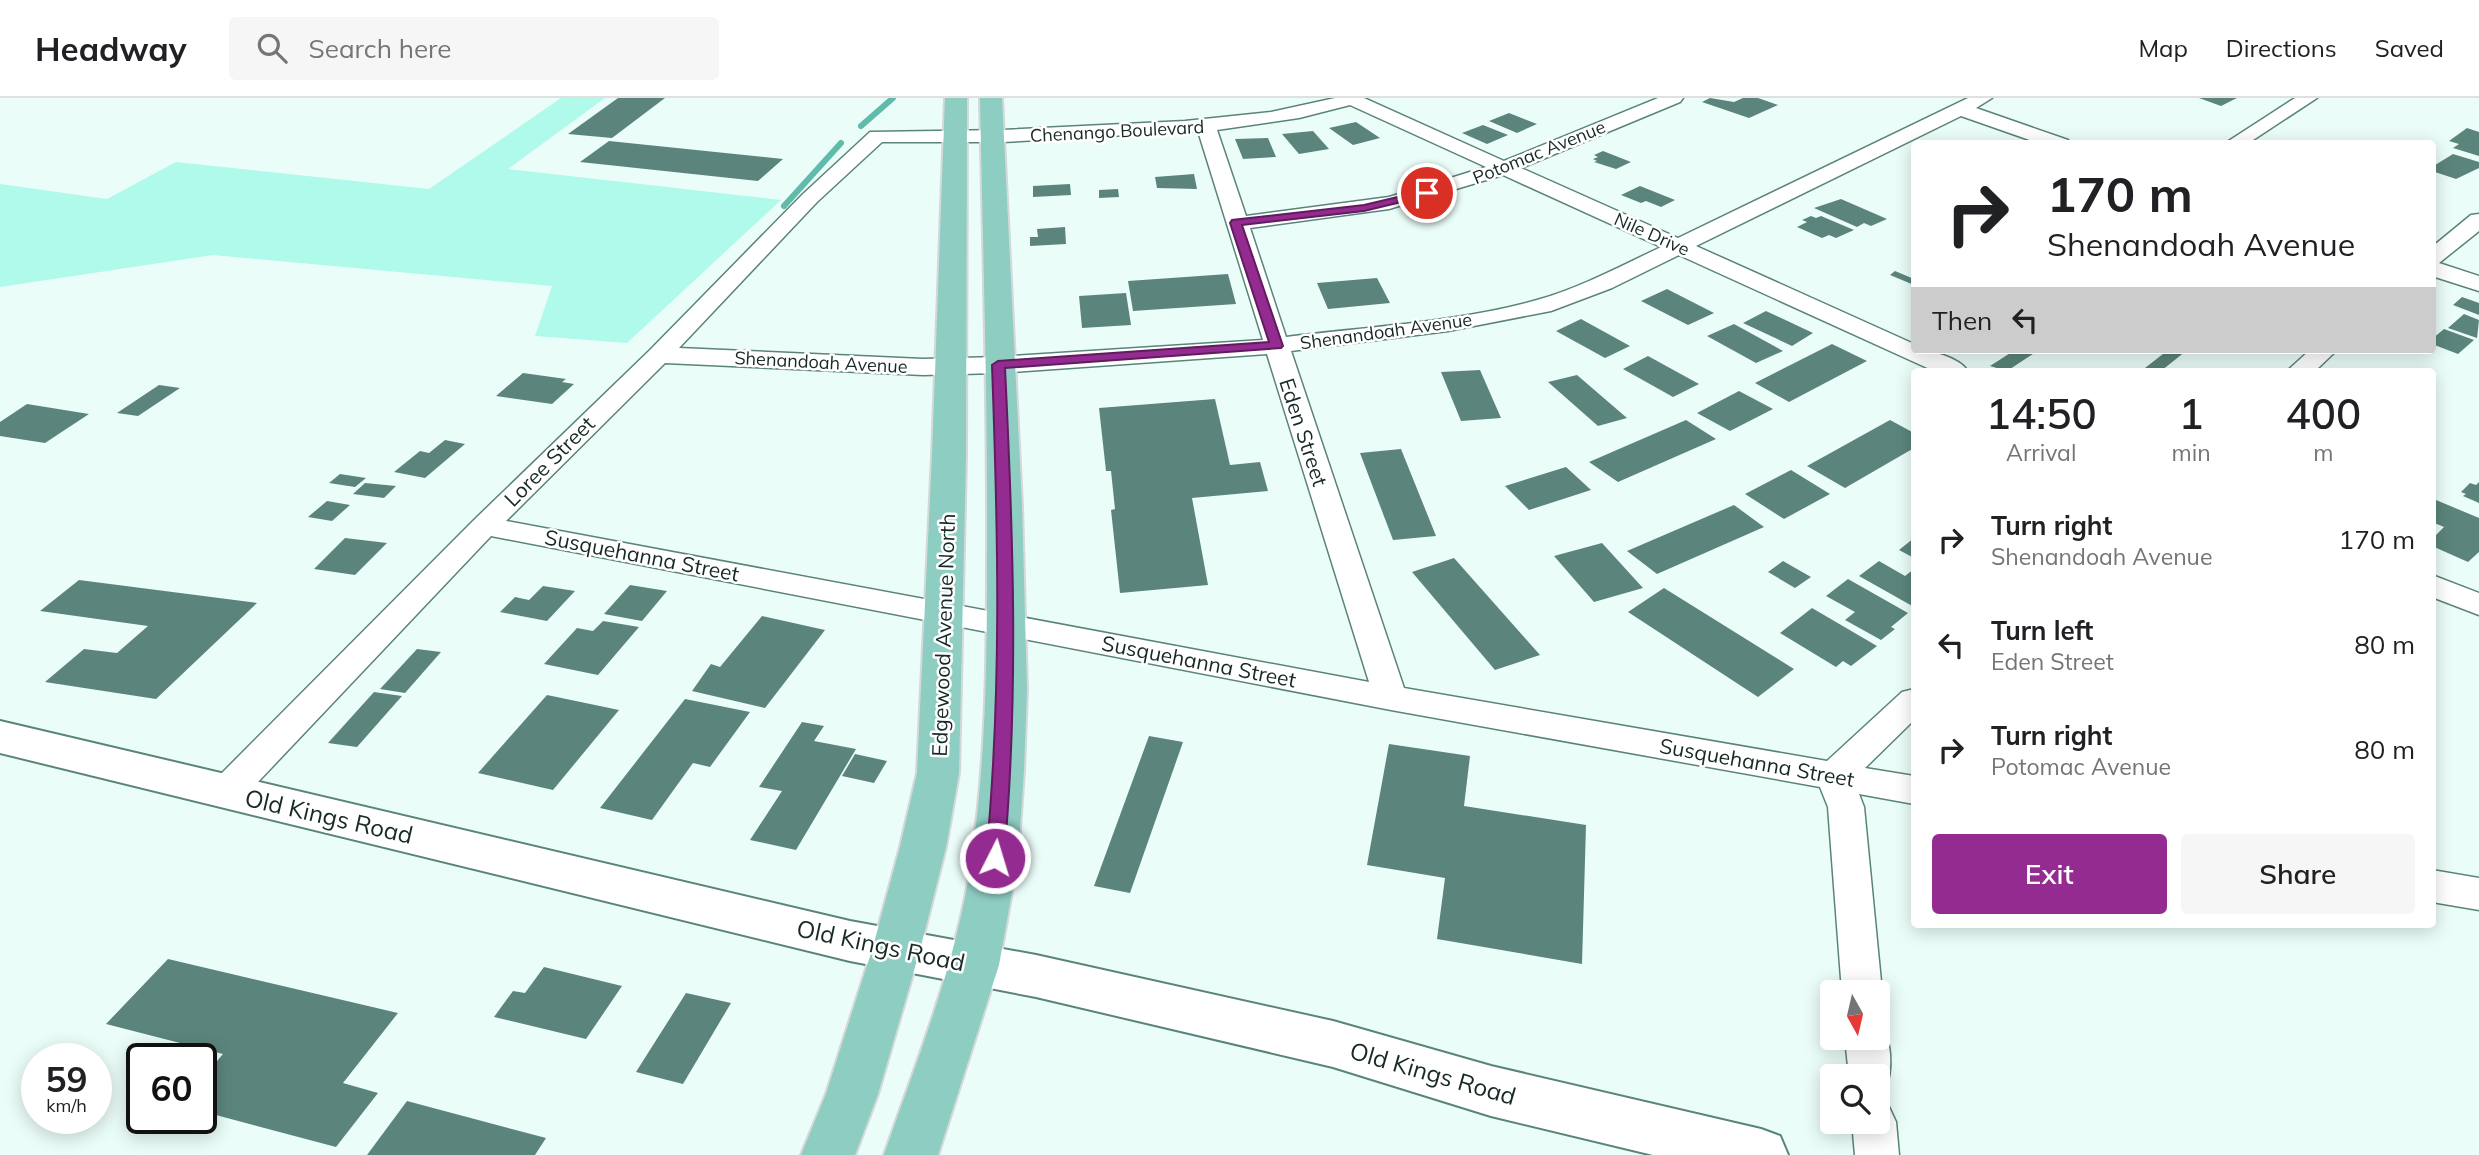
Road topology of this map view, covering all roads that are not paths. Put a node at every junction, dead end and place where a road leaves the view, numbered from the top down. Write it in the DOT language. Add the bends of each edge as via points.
graph roads {
  1 [pos="956,98"];
  2 [pos="991,98"];
  3 [pos="1352,98"];
  4 [pos="1674,98"];
  5 [pos="1983,98"];
  6 [pos="2308,98"];
  7 [pos="1960,109"];
  8 [pos="1206,126"];
  9 [pos="877,136"];
  10 [pos="991,138"];
  11 [pos="955,139"];
  12 [pos="2049,140"];
  13 [pos="2240,140"];
  14 [pos="1505,167"];
  15 [pos="2479,220"];
  16 [pos="1236,223"];
  17 [pos="1680,247"];
  18 [pos="2436,255"];
  19 [pos="2436,269"];
  20 [pos="2479,284"];
  21 [pos="1276,346"];
  22 [pos="1911,348"];
  23 [pos="1923,354"];
  24 [pos="2320,354"];
  25 [pos="659,355"];
  26 [pos="998,365"];
  27 [pos="950,366"];
  28 [pos="1949,368"];
  29 [pos="2304,368"];
  30 [pos="484,526"];
  31 [pos="2436,587"];
  32 [pos="2479,605"];
  33 [pos="943,611"];
  34 [pos="1006,624"];
  35 [pos="1391,698"];
  36 [pos="1911,704"];
  37 [pos="0,737"];
  38 [pos="1834,776"];
  39 [pos="1911,789"];
  40 [pos="226,792"];
  41 [pos="2436,887"];
  42 [pos="2479,894"];
  43 [pos="895,950"];
  44 [pos="975,965"];
  45 [pos="1861,980"];
  46 [pos="1875,1134"];
  47 [pos="828,1155"];
  48 [pos="911,1155"];
  49 [pos="1760,1155"];
  50 [pos="1877,1155"];
  1 -- 11 [label="main road, Edgewood Avenue North"];
  2 -- 10 [label="main road"];
  3 -- 8 [label="street, Chenango Boulevard" via="1294,115"];
  3 -- 14 [label="street, Nile Drive"];
  4 -- 14 [label="street, Potomac Avenue"];
  5 -- 7 [label="street, Shenandoah Avenue"];
  6 -- 13 [label="street"];
  7 -- 12 [label="street"];
  7 -- 17 [label="street, Shenandoah Avenue"];
  8 -- 10 [label="street, Chenango Boulevard"];
  8 -- 16 [label="street, Eden Street"];
  9 -- 11 [label="street, Chenango Boulevard"];
  9 -- 25 [label="street, Loree Street"];
  10 -- 11 [label="street, Chenango Boulevard"];
  10 -- 26 [label="main road"];
  11 -- 27 [label="main road, Edgewood Avenue North"];
  14 -- 16 [label="street, Potomac Avenue" via="1364,208"];
  14 -- 17 [label="street, Nile Drive"];
  15 -- 18 [label="street"];
  16 -- 21 [label="street, Eden Street"];
  17 -- 21 [label="street, Shenandoah Avenue" via="1543,306 1383,334"];
  17 -- 22 [label="street, Nile Drive"];
  19 -- 20 [label="street"];
  21 -- 26 [label="street, Shenandoah Avenue"];
  21 -- 35 [label="street, Eden Street"];
  23 -- 28 [label="street, Nile Drive"];
  24 -- 29 [label="street"];
  25 -- 27 [label="street, Shenandoah Avenue"];
  25 -- 30 [label="street, Loree Street"];
  26 -- 27 [label="street, Shenandoah Avenue"];
  26 -- 34 [label="main road"];
  27 -- 33 [label="main road, Edgewood Avenue North"];
  30 -- 33 [label="street, Susquehanna Street"];
  30 -- 40 [label="street, Loree Street"];
  31 -- 32 [label="street"];
  33 -- 34 [label="street, Susquehanna Street"];
  33 -- 43 [label="main road, Edgewood Avenue North" via="938,773"];
  34 -- 35 [label="street, Susquehanna Street"];
  34 -- 44 [label="main road" via="1003,770 995,858"];
  35 -- 38 [label="street, Susquehanna Street"];
  36 -- 38 [label="street"];
  37 -- 40 [label="street, Old Kings Road"];
  38 -- 39 [label="street, Susquehanna Street"];
  38 -- 45 [label="street" via="1846,807"];
  40 -- 43 [label="street, Old Kings Road"];
  41 -- 42 [label="street"];
  43 -- 44 [label="street, Old Kings Road"];
  43 -- 47 [label="main road, Edgewood Avenue North" via="852,1094"];
  44 -- 48 [label="main road"];
  44 -- 49 [label="street, Old Kings Road" via="1333,1044 1492,1091"];
  46 -- 50 [label="street"];
}
